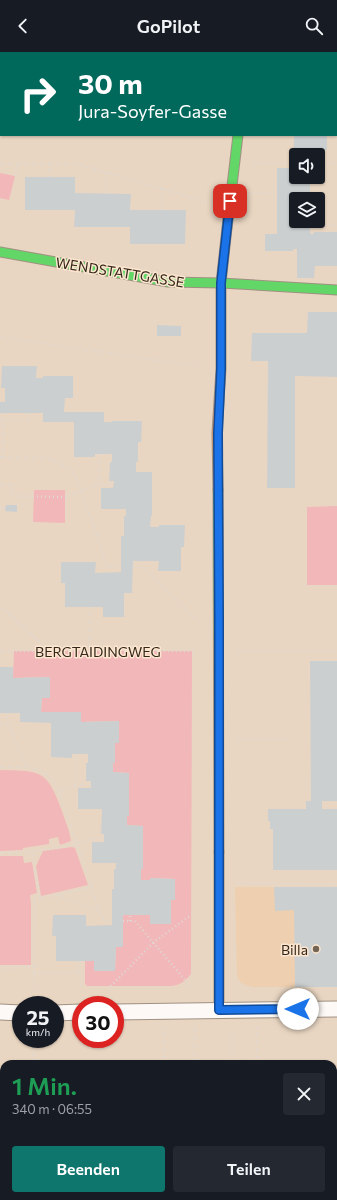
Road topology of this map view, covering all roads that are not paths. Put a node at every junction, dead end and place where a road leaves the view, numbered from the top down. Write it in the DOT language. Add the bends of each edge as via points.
graph roads {
  1 [pos="238,136"];
  2 [pos="0,252"];
  3 [pos="221,283"];
  4 [pos="337,290"];
  5 [pos="337,1009"];
  6 [pos="219,1010"];
  7 [pos="0,1012"];
  8 [pos="124,1012"];
  9 [pos="12,1013"];
  1 -- 3 [label="street"];
  2 -- 3 [label="street, WENDSTATTGASSE" via="168,282"];
  3 -- 4 [label="street, WENDSTATTGASSE"];
  3 -- 6 [label="street" via="218,433"];
  5 -- 6 [label="street"];
  6 -- 8 [label="street"];
  7 -- 9 [label="street"];
}
